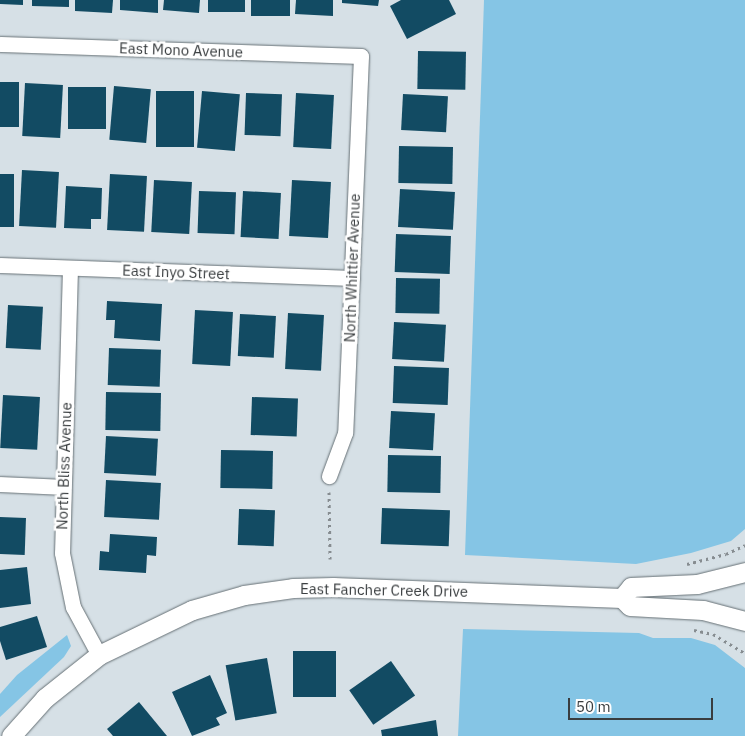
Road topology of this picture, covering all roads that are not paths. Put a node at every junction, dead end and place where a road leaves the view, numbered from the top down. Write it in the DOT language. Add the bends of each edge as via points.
graph roads {
  1 [pos="0,44"];
  2 [pos="361,56"];
  3 [pos="0,265"];
  4 [pos="70,268"];
  5 [pos="352,278"];
  6 [pos="329,476"];
  7 [pos="0,484"];
  8 [pos="63,487"];
  9 [pos="745,572"];
  10 [pos="622,598"];
  11 [pos="745,621"];
  12 [pos="100,655"];
  13 [pos="11,736"];
  1 -- 2 [label="street, East Mono Avenue"];
  2 -- 5 [label="street, North Whittier Avenue"];
  3 -- 4 [label="street, East Inyo Street"];
  4 -- 5 [label="street, East Inyo Street"];
  4 -- 8 [label="street, North Bliss Avenue"];
  5 -- 6 [label="street, North Whittier Avenue" via="345,433"];
  7 -- 8 [label="street"];
  8 -- 12 [label="street, North Bliss Avenue" via="65,580 73,607"];
  9 -- 10 [label="street" via="697,584 631,587"];
  10 -- 11 [label="street, East Fancher Creek Drive" via="630,606 704,610"];
  10 -- 12 [label="street, East Fancher Creek Drive" via="292,588 244,595 192,610"];
  12 -- 13 [label="street, East Fancher Creek Drive" via="45,698"];
}
